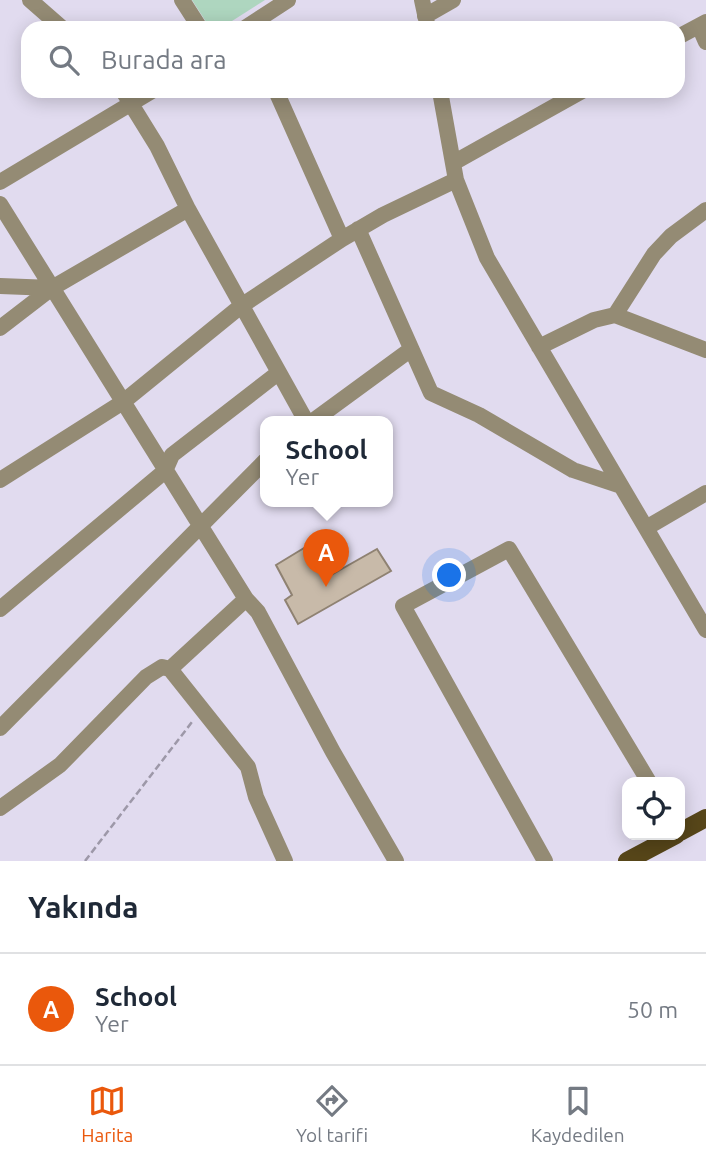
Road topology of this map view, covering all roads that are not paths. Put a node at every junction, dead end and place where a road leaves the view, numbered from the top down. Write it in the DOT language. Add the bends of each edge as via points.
graph roads {
  1 [pos="30,0"];
  2 [pos="181,0"];
  3 [pos="288,0"];
  4 [pos="453,0"];
  5 [pos="425,15"];
  6 [pos="54,21"];
  7 [pos="195,21"];
  8 [pos="256,21"];
  9 [pos="702,24"];
  10 [pos="685,33"];
  11 [pos="706,42"];
  12 [pos="124,98"];
  13 [pos="128,98"];
  14 [pos="279,98"];
  15 [pos="441,98"];
  16 [pos="569,98"];
  17 [pos="453,163"];
  18 [pos="456,180"];
  19 [pos="0,183"];
  20 [pos="0,204"];
  21 [pos="188,209"];
  22 [pos="706,209"];
  23 [pos="358,229"];
  24 [pos="342,239"];
  25 [pos="0,286"];
  26 [pos="52,288"];
  27 [pos="242,306"];
  28 [pos="615,315"];
  29 [pos="0,328"];
  30 [pos="539,346"];
  31 [pos="410,350"];
  32 [pos="706,350"];
  33 [pos="278,373"];
  34 [pos="122,402"];
  35 [pos="303,416"];
  36 [pos="320,416"];
  37 [pos="260,466"];
  38 [pos="165,471"];
  39 [pos="0,480"];
  40 [pos="621,486"];
  41 [pos="706,493"];
  42 [pos="200,526"];
  43 [pos="646,528"];
  44 [pos="246,598"];
  45 [pos="0,609"];
  46 [pos="706,630"];
  47 [pos="170,668"];
  48 [pos="0,728"];
  49 [pos="646,777"];
  50 [pos="0,807"];
  51 [pos="706,818"];
  52 [pos="685,830"];
  53 [pos="667,840"];
  54 [pos="285,861"];
  55 [pos="396,861"];
  56 [pos="545,861"];
  57 [pos="627,861"];
  1 -- 6 [label="street"];
  2 -- 7 [label="street"];
  3 -- 8 [label="street"];
  4 -- 5 [label="street"];
  9 -- 10 [label="street"];
  9 -- 11 [label="street"];
  12 -- 19 [label="street"];
  13 -- 21 [label="street"];
  14 -- 24 [label="street"];
  15 -- 17 [label="street"];
  16 -- 17 [label="street"];
  17 -- 18 [label="street"];
  18 -- 23 [label="street"];
  18 -- 30 [label="street" via="487,257"];
  20 -- 26 [label="street"];
  21 -- 26 [label="street"];
  21 -- 27 [label="street"];
  22 -- 28 [label="street" via="654,254"];
  23 -- 24 [label="street"];
  23 -- 31 [label="street"];
  24 -- 27 [label="street"];
  25 -- 26 [label="street"];
  26 -- 29 [label="street"];
  26 -- 34 [label="street"];
  27 -- 33 [label="street"];
  27 -- 34 [label="street"];
  28 -- 30 [label="street"];
  28 -- 32 [label="street"];
  30 -- 40 [label="street"];
  31 -- 36 [label="street"];
  31 -- 40 [label="street" via="431,393 479,415 573,470"];
  33 -- 35 [label="street"];
  33 -- 38 [label="street" via="172,455"];
  34 -- 38 [label="street"];
  34 -- 39 [label="street"];
  37 -- 42 [label="street"];
  38 -- 42 [label="street"];
  38 -- 45 [label="street"];
  40 -- 43 [label="street"];
  41 -- 43 [label="street"];
  42 -- 44 [label="street"];
  42 -- 48 [label="street"];
  43 -- 46 [label="street"];
  44 -- 47 [label="street"];
  44 -- 55 [label="street"];
  47 -- 50 [label="street" via="162,667 146,677 60,765"];
  47 -- 54 [label="street" via="248,767 256,797"];
  49 -- 56 [label="street" via="509,549 403,606"];
  51 -- 52 [label="main road"];
  53 -- 57 [label="main road"];
}
